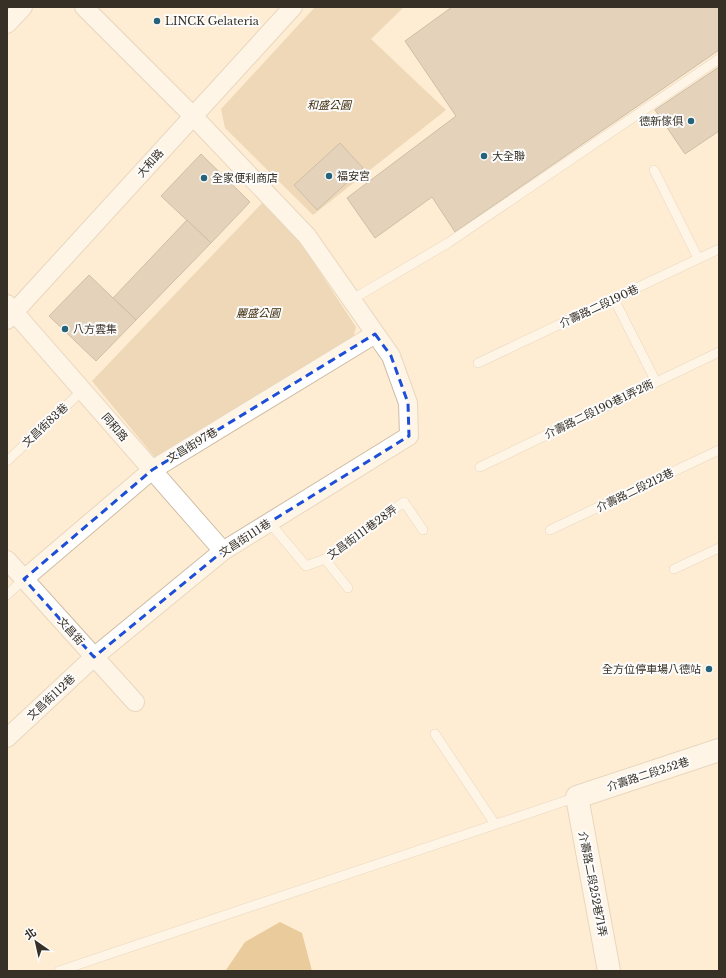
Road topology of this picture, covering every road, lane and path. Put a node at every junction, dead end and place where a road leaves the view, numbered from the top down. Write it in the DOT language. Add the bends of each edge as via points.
graph roads {
  1 [pos="23,7"];
  2 [pos="84,7"];
  3 [pos="293,7"];
  4 [pos="7,24"];
  5 [pos="719,59"];
  6 [pos="193,116"];
  7 [pos="654,170"];
  8 [pos="719,249"];
  9 [pos="698,258"];
  10 [pos="614,299"];
  11 [pos="351,300"];
  12 [pos="10,312"];
  13 [pos="375,334"];
  14 [pos="719,352"];
  15 [pos="478,363"];
  16 [pos="656,382"];
  17 [pos="83,390"];
  18 [pos="719,450"];
  19 [pos="7,461"];
  20 [pos="480,467"];
  21 [pos="152,470"];
  22 [pos="269,522"];
  23 [pos="423,530"];
  24 [pos="550,530"];
  25 [pos="719,548"];
  26 [pos="223,551"];
  27 [pos="325,559"];
  28 [pos="7,560"];
  29 [pos="674,569"];
  30 [pos="24,579"];
  31 [pos="348,588"];
  32 [pos="7,596"];
  33 [pos="94,657"];
  34 [pos="135,702"];
  35 [pos="435,734"];
  36 [pos="7,738"];
  37 [pos="719,750"];
  38 [pos="577,797"];
  39 [pos="495,824"];
  40 [pos="59,971"];
  41 [pos="609,971"];
  1 -- 4 [label="street"];
  2 -- 6 [label="street"];
  3 -- 6 [label="street, 大和路"];
  5 -- 11 [label="lane" via="448,243"];
  6 -- 11 [label="street" via="307,236"];
  6 -- 12 [label="street, 大和路"];
  7 -- 9 [label="lane"];
  8 -- 9 [label="lane, 介壽路二段190巷"];
  9 -- 10 [label="lane, 介壽路二段190巷"];
  10 -- 15 [label="lane, 介壽路二段190巷"];
  10 -- 16 [label="lane"];
  11 -- 13 [label="street"];
  12 -- 17 [label="street, 同和路"];
  13 -- 21 [label="street, 文昌街97巷"];
  13 -- 22 [label="street, 文昌街111巷" via="391,356 408,403 409,436"];
  14 -- 16 [label="lane, 介壽路二段190巷1弄2衖"];
  16 -- 20 [label="lane, 介壽路二段190巷1弄2衖"];
  17 -- 19 [label="lane, 文昌街83巷"];
  17 -- 21 [label="street, 同和路"];
  18 -- 24 [label="lane, 介壽路二段212巷"];
  21 -- 26 [label="street, 同和路"];
  21 -- 30 [label="street, 文昌街97巷"];
  22 -- 26 [label="street, 文昌街111巷"];
  22 -- 27 [label="lane, 文昌街111巷28弄" via="306,566"];
  23 -- 27 [label="lane, 文昌街111巷28弄" via="404,502"];
  25 -- 29 [label="lane"];
  26 -- 33 [label="street, 文昌街111巷"];
  27 -- 31 [label="lane"];
  28 -- 30 [label="street, 文昌街"];
  30 -- 32 [label="lane"];
  30 -- 33 [label="street, 文昌街"];
  33 -- 34 [label="street, 文昌街"];
  33 -- 36 [label="street, 文昌街112巷"];
  35 -- 39 [label="lane"];
  37 -- 38 [label="street, 介壽路二段252巷"];
  38 -- 39 [label="lane"];
  38 -- 41 [label="street, 介壽路二段252巷71弄"];
  39 -- 40 [label="lane"];
}
